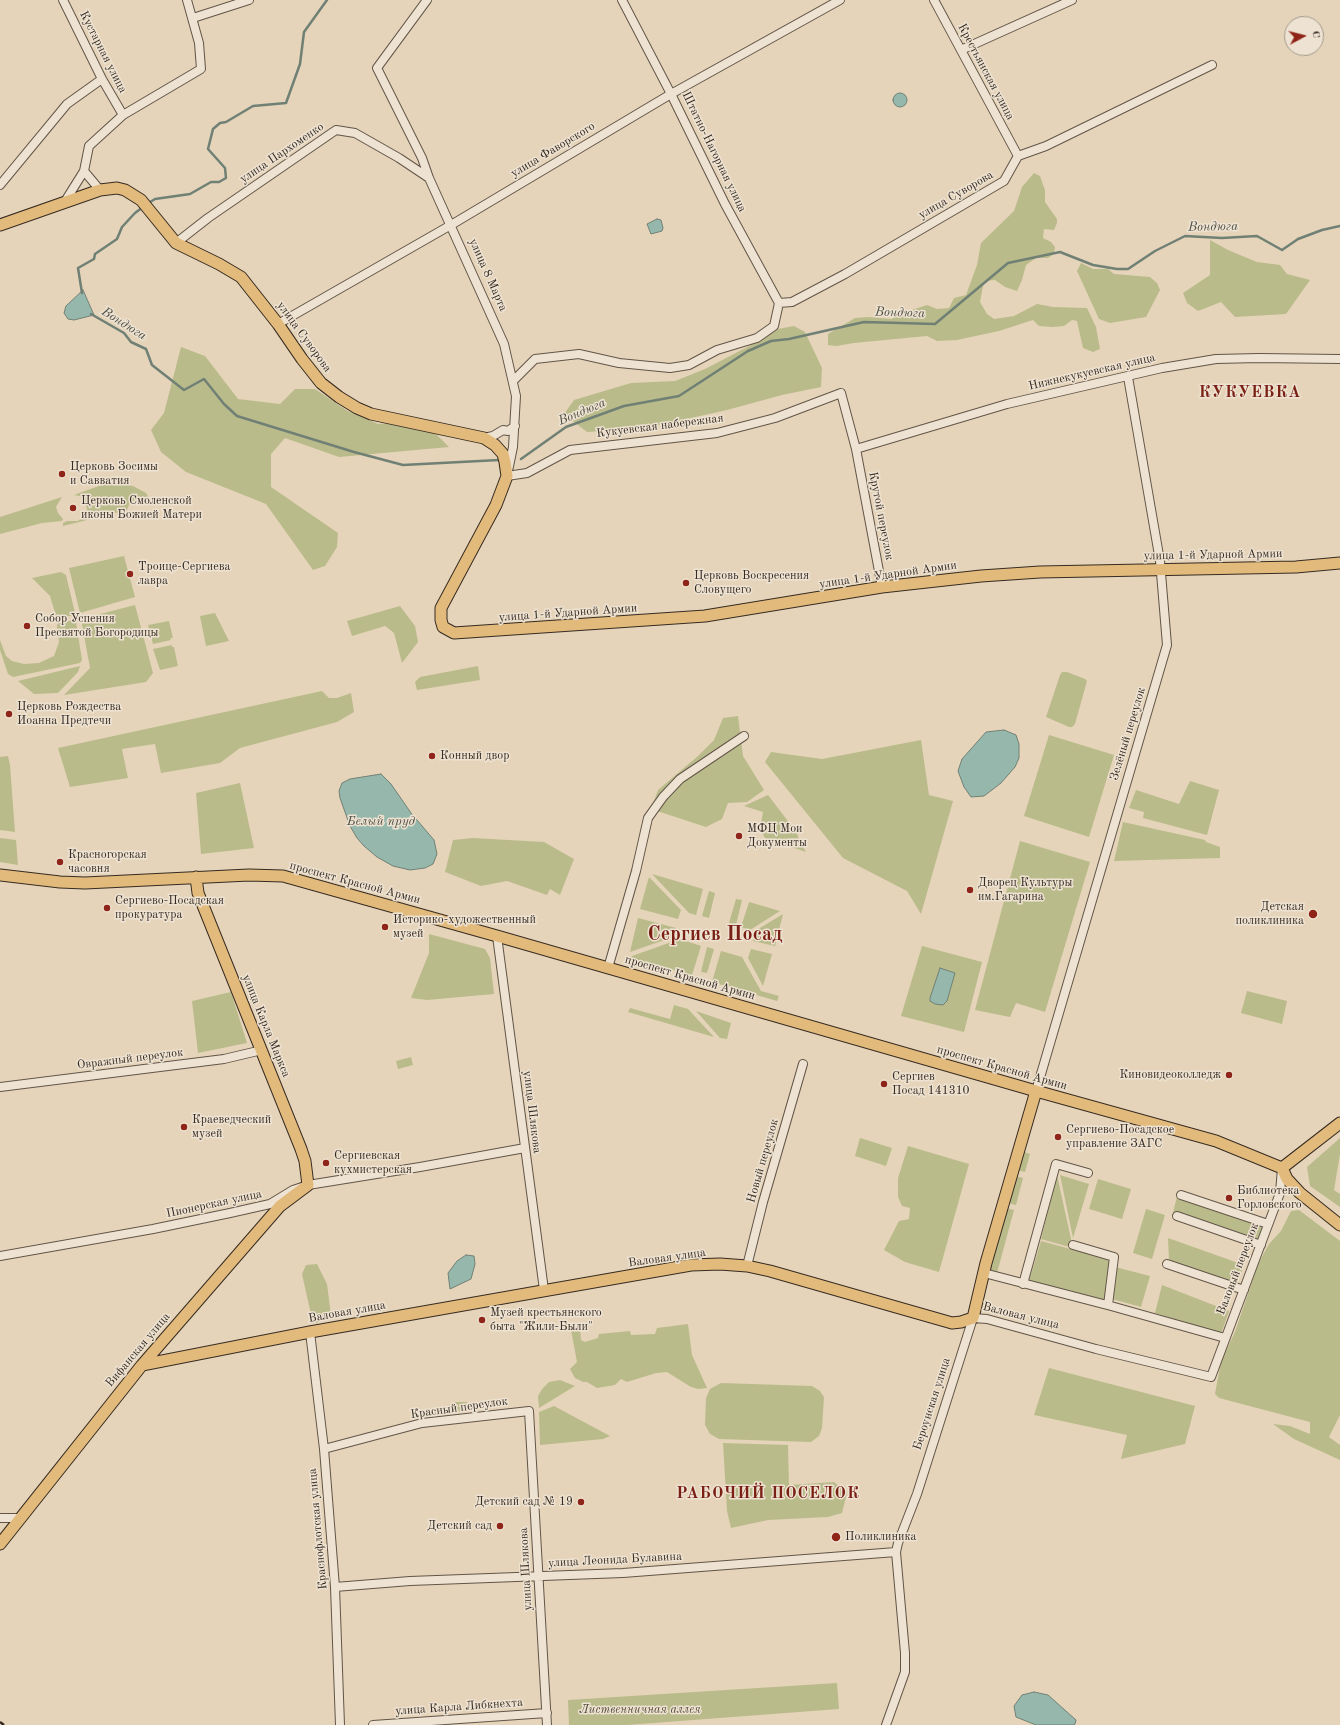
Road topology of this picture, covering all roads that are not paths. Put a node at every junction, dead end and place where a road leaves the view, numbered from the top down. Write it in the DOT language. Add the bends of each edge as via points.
graph roads {
  1 [pos="63,0"];
  2 [pos="187,0"];
  3 [pos="249,0"];
  4 [pos="427,0"];
  5 [pos="622,0"];
  6 [pos="840,0"];
  7 [pos="934,0"];
  8 [pos="1072,0"];
  9 [pos="193,18"];
  10 [pos="961,50"];
  11 [pos="1212,65"];
  12 [pos="102,79"];
  13 [pos="671,94"];
  14 [pos="123,115"];
  15 [pos="1018,156"];
  16 [pos="84,171"];
  17 [pos="428,178"];
  18 [pos="0,185"];
  19 [pos="100,190"];
  20 [pos="64,203"];
  21 [pos="0,225"];
  22 [pos="451,225"];
  23 [pos="176,244"];
  24 [pos="779,303"];
  25 [pos="278,324"];
  26 [pos="1340,359"];
  27 [pos="1128,377"];
  28 [pos="513,381"];
  29 [pos="841,393"];
  30 [pos="515,426"];
  31 [pos="484,438"];
  32 [pos="856,449"];
  33 [pos="507,476"];
  34 [pos="1340,563"];
  35 [pos="1161,569"];
  36 [pos="882,587"];
  37 [pos="443,627"];
  38 [pos="744,736"];
  39 [pos="0,875"];
  40 [pos="196,877"];
  41 [pos="497,936"];
  42 [pos="608,968"];
  43 [pos="262,1050"];
  44 [pos="803,1064"];
  45 [pos="0,1087"];
  46 [pos="1036,1092"];
  47 [pos="1340,1123"];
  48 [pos="525,1148"];
  49 [pos="1282,1168"];
  50 [pos="1088,1174"];
  51 [pos="308,1185"];
  52 [pos="1181,1195"];
  53 [pos="1177,1216"];
  54 [pos="1268,1224"];
  55 [pos="1340,1225"];
  56 [pos="1073,1244"];
  57 [pos="1261,1245"];
  58 [pos="0,1256"];
  59 [pos="1167,1264"];
  60 [pos="747,1266"];
  61 [pos="984,1273"];
  62 [pos="1023,1284"];
  63 [pos="544,1290"];
  64 [pos="1244,1290"];
  65 [pos="1108,1305"];
  66 [pos="973,1318"];
  67 [pos="310,1332"];
  68 [pos="1225,1338"];
  69 [pos="142,1364"];
  70 [pos="1211,1377"];
  71 [pos="529,1411"];
  72 [pos="324,1449"];
  73 [pos="0,1518"];
  74 [pos="19,1518"];
  75 [pos="0,1544"];
  76 [pos="896,1552"];
  77 [pos="538,1577"];
  78 [pos="335,1587"];
  79 [pos="547,1713"];
  80 [pos="340,1725"];
  81 [pos="373,1725"];
  82 [pos="547,1725"];
  83 [pos="886,1725"];
  1 -- 12 [label="street, Кустарная улица"];
  2 -- 9 [label="street"];
  3 -- 9 [label="street"];
  4 -- 17 [label="street, улица 8 Марта" via="377,68 422,158"];
  5 -- 13 [label="street, Штатно-Нагорная улица"];
  6 -- 13 [label="street, улица Фаворского"];
  7 -- 10 [label="street, Крестьянская улица"];
  8 -- 10 [label="street"];
  9 -- 14 [label="street" via="199,43 201,69"];
  10 -- 15 [label="street, Крестьянская улица"];
  11 -- 15 [label="street" via="1046,146"];
  12 -- 14 [label="street, Кустарная улица"];
  12 -- 18 [label="street" via="67,104"];
  13 -- 22 [label="street, улица Фаворского"];
  13 -- 24 [label="street, Штатно-Нагорная улица" via="725,204"];
  14 -- 16 [label="street" via="88,146"];
  15 -- 24 [label="street, улица Суворова" via="1004,181 845,274 792,302"];
  16 -- 19 [label="street"];
  16 -- 20 [label="street"];
  17 -- 22 [label="street, улица 8 Марта"];
  17 -- 23 [label="street, улица Пархоменко" via="355,133 336,130 208,218"];
  19 -- 20 [label="main road, улица Суворова"];
  19 -- 23 [label="main road, улица Суворова" via="118,188 141,200"];
  20 -- 21 [label="main road, улица Суворова"];
  22 -- 25 [label="street, улица Фаворского"];
  22 -- 28 [label="street, улица 8 Марта" via="504,344"];
  23 -- 25 [label="main road, улица Суворова" via="241,277"];
  24 -- 28 [label="street" via="774,326 757,338 717,350 689,365 670,368 619,363 579,354 535,359"];
  25 -- 31 [label="main road, улица Суворова" via="321,384 357,408 371,414"];
  26 -- 27 [label="street, Нижнекукуевская улица" via="1216,359 1162,368"];
  27 -- 32 [label="street, Нижнекукуевская улица" via="1007,404"];
  27 -- 35 [label="street, Зелёный переулок"];
  28 -- 30 [label="street, улица 8 Марта" via="516,396"];
  29 -- 32 [label="street, Крутой переулок"];
  29 -- 33 [label="street, Кукуевская набережная" via="775,418 717,433 570,450 528,473"];
  30 -- 31 [label="street" via="508,431 503,430"];
  30 -- 33 [label="street, улица 8 Марта"];
  31 -- 33 [label="main road, улица Суворова" via="503,454"];
  32 -- 36 [label="street, Крутой переулок"];
  33 -- 37 [label="main road, улица 8 Марта" via="496,505 441,608"];
  34 -- 35 [label="main road, улица 1-й Ударной Армии" via="1296,567"];
  35 -- 36 [label="main road, улица 1-й Ударной Армии" via="989,575"];
  35 -- 46 [label="street, Зелёный переулок" via="1167,645"];
  36 -- 37 [label="main road, улица 1-й Ударной Армии" via="705,616 465,633 454,633"];
  38 -- 42 [label="street" via="680,779 648,818 636,871"];
  39 -- 40 [label="main road, проспект Красной Армии" via="85,883"];
  40 -- 41 [label="main road, проспект Красной Армии" via="283,876"];
  40 -- 43 [label="main road, улица Карла Маркса" via="198,894"];
  41 -- 42 [label="main road, проспект Красной Армии"];
  41 -- 48 [label="street, улица Шлякова"];
  42 -- 46 [label="main road, проспект Красной Армии"];
  43 -- 45 [label="street, Овражный переулок" via="224,1059"];
  43 -- 51 [label="main road, улица Карла Маркса" via="306,1161"];
  44 -- 60 [label="street, Новый переулок"];
  46 -- 49 [label="main road, проспект Красной Армии" via="1216,1141"];
  46 -- 61 [label="main road, Бероунская улица"];
  47 -- 49 [label="main road"];
  48 -- 51 [label="street, Пионерская улица"];
  48 -- 63 [label="street, улица Шлякова"];
  49 -- 54 [label="street, Валовый переулок" via="1280,1193"];
  49 -- 55 [label="main road" via="1287,1179 1300,1193"];
  50 -- 62 [label="street" via="1056,1164"];
  51 -- 58 [label="street, Пионерская улица" via="293,1190 270,1204 153,1229"];
  51 -- 69 [label="main road, Вифанская улица" via="280,1206"];
  52 -- 54 [label="street"];
  53 -- 57 [label="street"];
  54 -- 57 [label="street, Валовый переулок"];
  56 -- 65 [label="street" via="1114,1257"];
  57 -- 64 [label="street, Валовый переулок"];
  59 -- 64 [label="street"];
  60 -- 63 [label="main road, Валовая улица" via="691,1265"];
  60 -- 66 [label="main road, Валовая улица" via="770,1270 952,1323"];
  61 -- 62 [label="street"];
  61 -- 66 [label="main road, Бероунская улица"];
  62 -- 65 [label="street"];
  63 -- 67 [label="main road, Валовая улица"];
  64 -- 68 [label="street, Валовый переулок"];
  65 -- 68 [label="street"];
  66 -- 70 [label="street, Валовая улица" via="987,1319"];
  66 -- 76 [label="street, Бероунская улица"];
  67 -- 69 [label="main road, Валовая улица"];
  67 -- 72 [label="street, Краснофлотская улица"];
  68 -- 70 [label="street, Валовый переулок"];
  69 -- 74 [label="main road, Вифанская улица"];
  71 -- 72 [label="street, Красный переулок" via="422,1423"];
  71 -- 77 [label="street, улица Шлякова"];
  72 -- 78 [label="street, Краснофлотская улица"];
  73 -- 74 [label="street"];
  74 -- 75 [label="main road, Вифанская улица"];
  76 -- 77 [label="street, улица Леонида Булавина"];
  76 -- 83 [label="street, Бероунская улица" via="905,1672"];
  77 -- 78 [label="street, улица Леонида Булавина" via="410,1581"];
  77 -- 79 [label="street, улица Шлякова"];
  78 -- 80 [label="street, Краснофлотская улица"];
  79 -- 81 [label="street, улица Карла Либкнехта"];
  79 -- 82 [label="street, улица Шлякова"];
}
